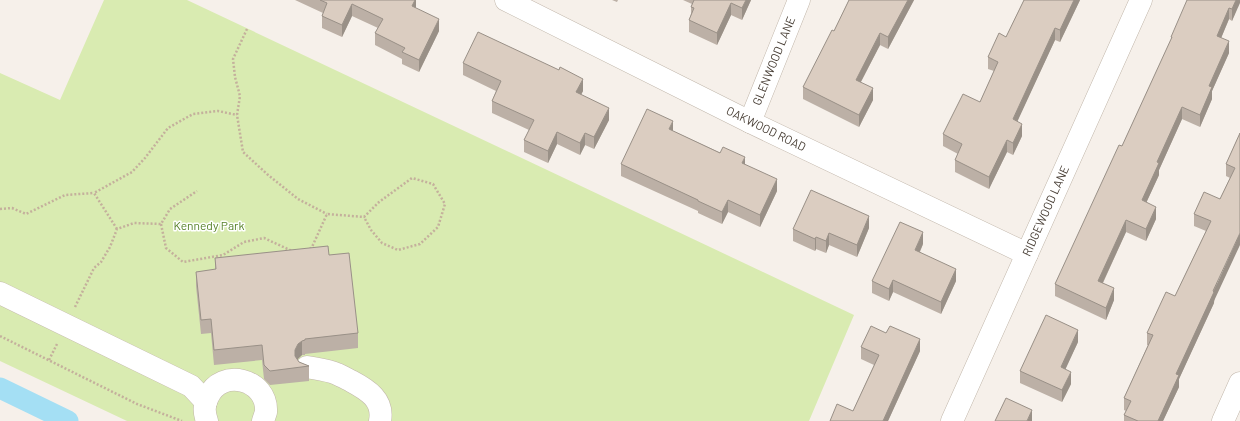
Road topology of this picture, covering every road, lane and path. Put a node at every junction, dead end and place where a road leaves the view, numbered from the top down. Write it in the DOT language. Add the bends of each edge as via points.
graph roads {
  1 [pos="799,0"];
  2 [pos="1141,0"];
  3 [pos="518,3"];
  4 [pos="247,29"];
  5 [pos="237,115"];
  6 [pos="750,122"];
  7 [pos="197,191"];
  8 [pos="94,193"];
  9 [pos="0,209"];
  10 [pos="327,214"];
  11 [pos="364,217"];
  12 [pos="161,224"];
  13 [pos="117,229"];
  14 [pos="306,251"];
  15 [pos="296,253"];
  16 [pos="1027,254"];
  17 [pos="220,256"];
  18 [pos="226,260"];
  19 [pos="0,293"];
  20 [pos="74,308"];
  21 [pos="0,336"];
  22 [pos="307,367"];
  23 [pos="1240,383"];
  24 [pos="206,411"];
  25 [pos="182,421"];
  26 [pos="263,421"];
  27 [pos="380,421"];
  28 [pos="952,421"];
  29 [pos="1223,421"];
  1 -- 6 [label="street, GLENWOOD LANE"];
  2 -- 16 [label="street, RIDGEWOOD LANE"];
  3 -- 6 [label="street, OAKWOOD ROAD"];
  4 -- 5 [label="path" via="233,59 240,96"];
  5 -- 8 [label="path" via="218,111 194,114 168,128 132,172"];
  5 -- 10 [label="path" via="243,152 298,199"];
  6 -- 16 [label="street, OAKWOOD ROAD"];
  7 -- 12 [label="path" via="170,209"];
  8 -- 9 [label="path" via="65,195 26,214 12,208"];
  8 -- 13 [label="path"];
  10 -- 11 [label="path"];
  10 -- 14 [label="path" via="312,247"];
  11 -- 11 [label="path" via="379,202 412,178 433,184 445,204 438,227 420,244 398,250 382,244"];
  12 -- 13 [label="path" via="134,223"];
  12 -- 17 [label="path" via="166,248 183,262"];
  13 -- 20 [label="path" via="110,247 94,268"];
  15 -- 17 [label="path" via="264,238 244,242"];
  16 -- 28 [label="street, RIDGEWOOD LANE"];
  17 -- 18 [label="path"];
  19 -- 24 [label="street" via="191,386"];
  21 -- 25 [label="path" via="137,404"];
  22 -- 27 [label="street" via="337,374 365,388 380,407"];
  23 -- 29 [label="street"];
  24 -- 26 [label="street" via="210,392 217,385 226,380 255,376 254,386 265,402 266,412"];
}
